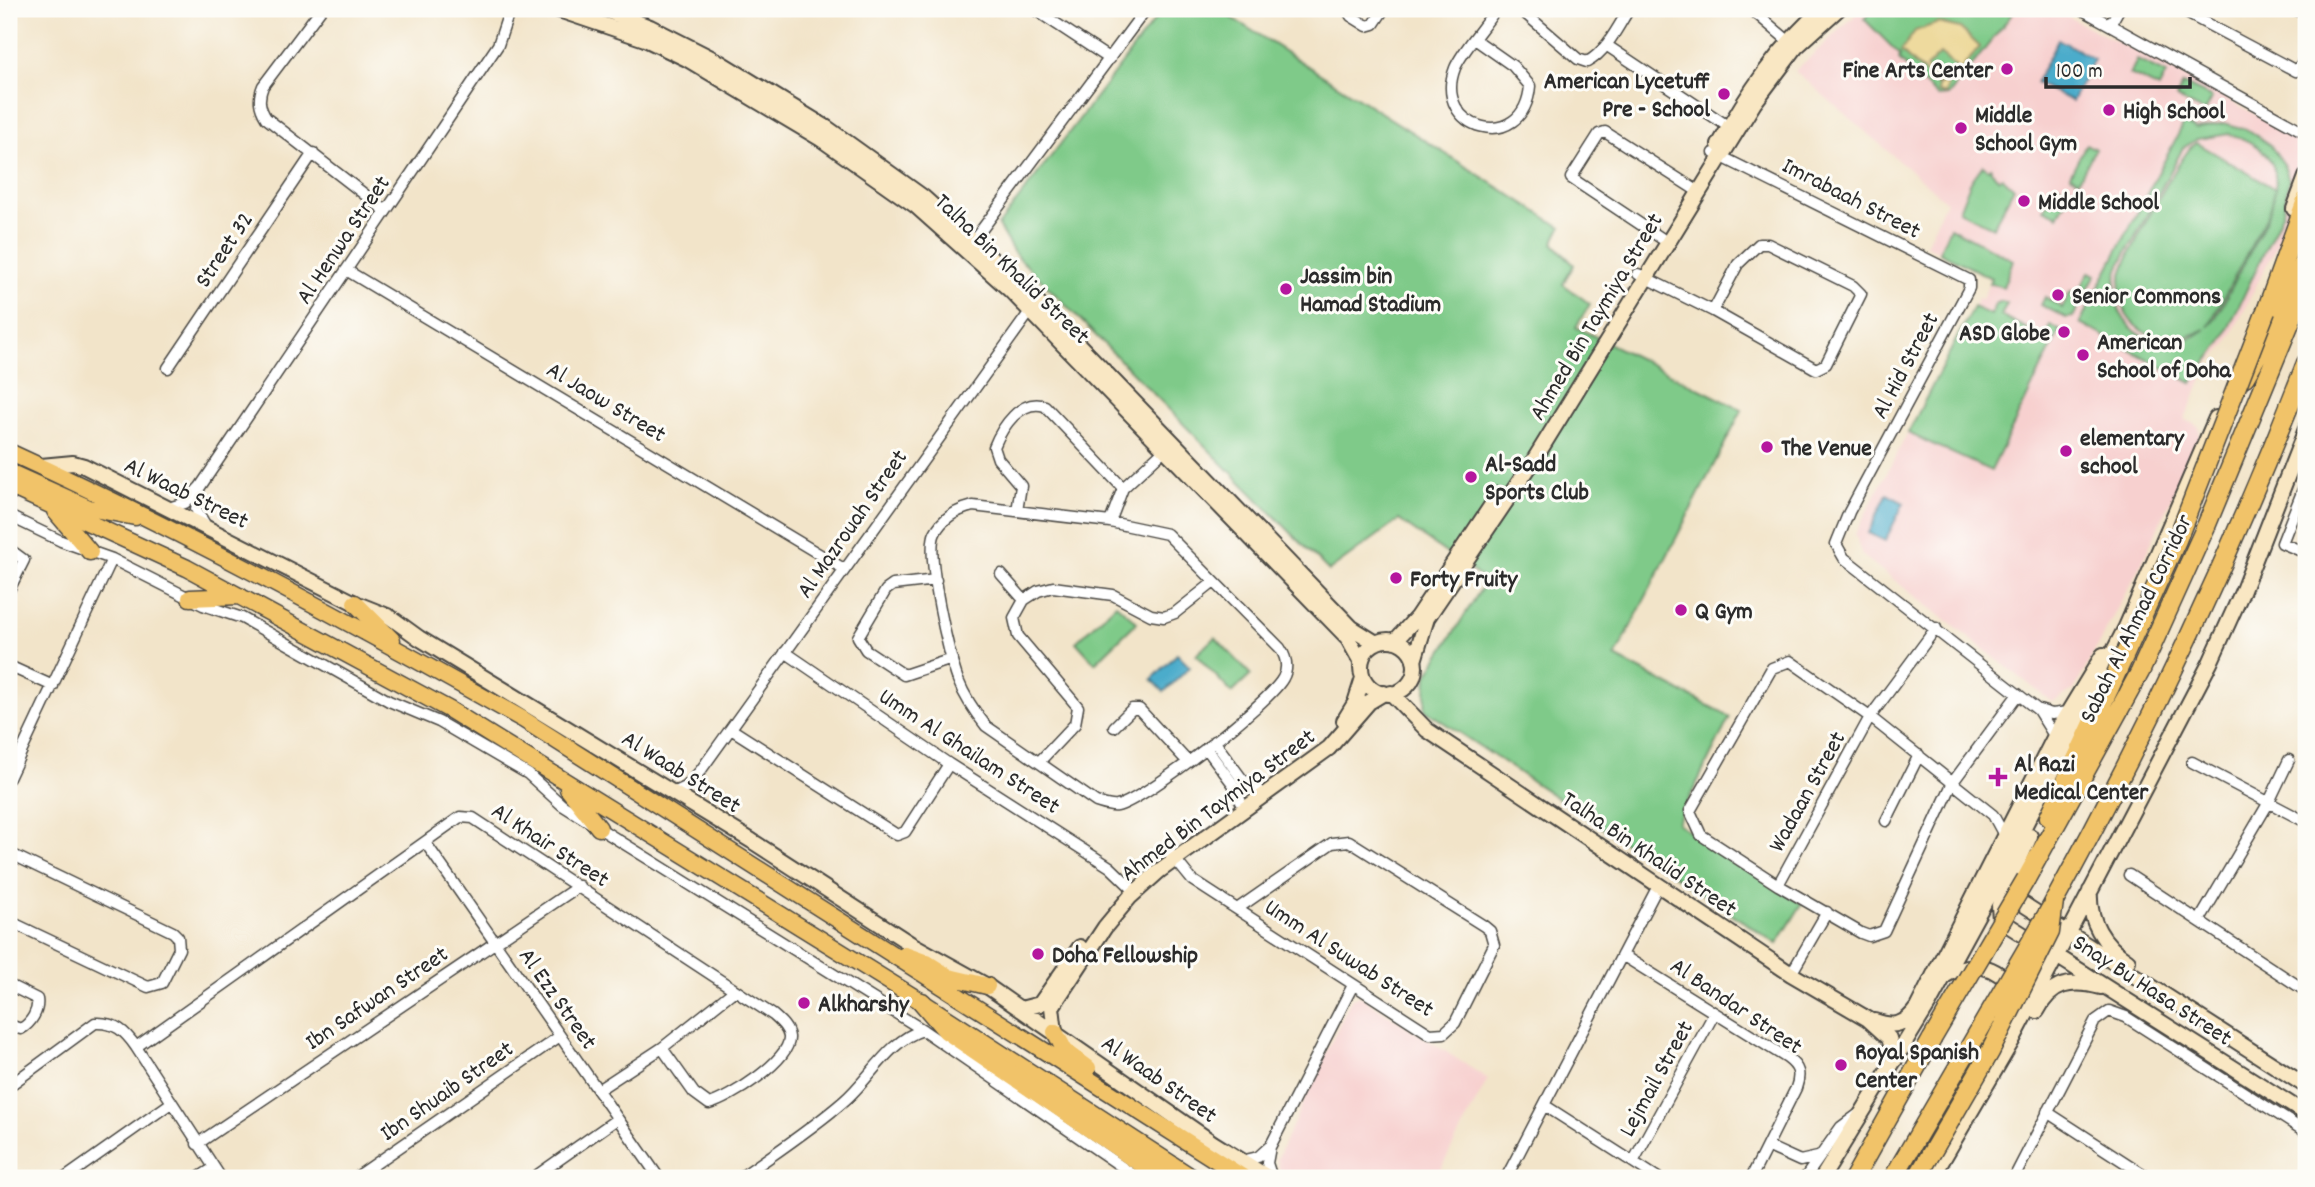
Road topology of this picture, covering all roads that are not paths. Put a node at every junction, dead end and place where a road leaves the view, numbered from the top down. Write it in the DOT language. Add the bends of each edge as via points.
graph roads {
  1 [pos="321,9"];
  2 [pos="510,9"];
  3 [pos="556,9"];
  4 [pos="602,9"];
  5 [pos="1034,9"];
  6 [pos="1146,9"];
  7 [pos="1347,9"];
  8 [pos="1384,9"];
  9 [pos="1496,9"];
  10 [pos="1520,9"];
  11 [pos="1629,9"];
  12 [pos="1751,9"];
  13 [pos="1822,9"];
  14 [pos="1838,9"];
  15 [pos="2081,9"];
  16 [pos="2119,9"];
  17 [pos="2179,9"];
  18 [pos="2295,9"];
  19 [pos="2306,15"];
  20 [pos="2110,25"];
  21 [pos="1476,40"];
  22 [pos="1792,44"];
  23 [pos="1606,45"];
  24 [pos="2306,58"];
  25 [pos="1110,59"];
  26 [pos="1729,127"];
  27 [pos="2304,129"];
  28 [pos="313,153"];
  29 [pos="1718,155"];
  30 [pos="2306,177"];
  31 [pos="1696,190"];
  32 [pos="2306,200"];
  33 [pos="386,211"];
  34 [pos="1661,238"];
  35 [pos="970,246"];
  36 [pos="2306,256"];
  37 [pos="346,270"];
  38 [pos="1642,275"];
  39 [pos="1969,280"];
  40 [pos="2306,284"];
  41 [pos="1033,306"];
  42 [pos="1713,311"];
  43 [pos="2306,363"];
  44 [pos="168,368"];
  45 [pos="2212,426"];
  46 [pos="2306,429"];
  47 [pos="1164,451"];
  48 [pos="9,452"];
  49 [pos="41,467"];
  50 [pos="9,472"];
  51 [pos="2306,482"];
  52 [pos="9,486"];
  53 [pos="200,487"];
  54 [pos="1123,488"];
  55 [pos="51,506"];
  56 [pos="168,508"];
  57 [pos="1017,512"];
  58 [pos="9,516"];
  59 [pos="145,517"];
  60 [pos="1110,522"];
  61 [pos="207,526"];
  62 [pos="9,550"];
  63 [pos="90,552"];
  64 [pos="2306,553"];
  65 [pos="112,559"];
  66 [pos="844,569"];
  67 [pos="1002,574"];
  68 [pos="936,580"];
  69 [pos="1214,582"];
  70 [pos="9,590"];
  71 [pos="240,596"];
  72 [pos="190,598"];
  73 [pos="1024,600"];
  74 [pos="355,603"];
  75 [pos="1936,628"];
  76 [pos="1395,641"];
  77 [pos="1376,643"];
  78 [pos="785,652"];
  79 [pos="410,655"];
  80 [pos="952,659"];
  81 [pos="1362,662"];
  82 [pos="9,666"];
  83 [pos="1414,667"];
  84 [pos="1363,678"];
  85 [pos="53,687"];
  86 [pos="1388,694"];
  87 [pos="2018,694"];
  88 [pos="2038,710"];
  89 [pos="2074,714"];
  90 [pos="1414,716"];
  91 [pos="1870,717"];
  92 [pos="1114,727"];
  93 [pos="731,729"];
  94 [pos="2055,737"];
  95 [pos="1210,744"];
  96 [pos="1919,755"];
  97 [pos="13,758"];
  98 [pos="2289,760"];
  99 [pos="1187,761"];
  100 [pos="1039,762"];
  101 [pos="2192,762"];
  102 [pos="949,764"];
  103 [pos="701,770"];
  104 [pos="551,773"];
  105 [pos="1232,773"];
  106 [pos="9,778"];
  107 [pos="1953,782"];
  108 [pos="1258,790"];
  109 [pos="673,793"];
  110 [pos="1241,802"];
  111 [pos="2269,802"];
  112 [pos="693,804"];
  113 [pos="2020,809"];
  114 [pos="1993,815"];
  115 [pos="1886,821"];
  116 [pos="2306,822"];
  117 [pos="599,828"];
  118 [pos="2005,838"];
  119 [pos="425,842"];
  120 [pos="9,853"];
  121 [pos="2040,854"];
  122 [pos="1172,856"];
  123 [pos="2129,875"];
  124 [pos="1778,885"];
  125 [pos="579,886"];
  126 [pos="1658,886"];
  127 [pos="1133,888"];
  128 [pos="2090,889"];
  129 [pos="1998,891"];
  130 [pos="2054,901"];
  131 [pos="1237,909"];
  132 [pos="1827,912"];
  133 [pos="9,921"];
  134 [pos="2199,921"];
  135 [pos="2067,932"];
  136 [pos="494,942"];
  137 [pos="2056,954"];
  138 [pos="894,955"];
  139 [pos="1622,955"];
  140 [pos="1791,974"];
  141 [pos="1945,975"];
  142 [pos="9,985"];
  143 [pos="1353,985"];
  144 [pos="986,986"];
  145 [pos="735,990"];
  146 [pos="2113,990"];
  147 [pos="2306,991"];
  148 [pos="922,1002"];
  149 [pos="1021,1009"];
  150 [pos="898,1014"];
  151 [pos="1714,1014"];
  152 [pos="1908,1018"];
  153 [pos="1868,1019"];
  154 [pos="2204,1019"];
  155 [pos="9,1025"];
  156 [pos="923,1030"];
  157 [pos="1055,1032"];
  158 [pos="560,1036"];
  159 [pos="900,1041"];
  160 [pos="2012,1041"];
  161 [pos="136,1047"];
  162 [pos="662,1048"];
  163 [pos="1895,1060"];
  164 [pos="9,1086"];
  165 [pos="2306,1086"];
  166 [pos="598,1090"];
  167 [pos="171,1103"];
  168 [pos="1544,1105"];
  169 [pos="1864,1111"];
  170 [pos="1136,1112"];
  171 [pos="2048,1112"];
  172 [pos="2306,1114"];
  173 [pos="617,1119"];
  174 [pos="2306,1132"];
  175 [pos="197,1144"];
  176 [pos="1767,1146"];
  177 [pos="1269,1147"];
  178 [pos="1821,1154"];
  179 [pos="1241,1161"];
  180 [pos="1633,1162"];
  181 [pos="214,1168"];
  182 [pos="65,1178"];
  183 [pos="198,1178"];
  184 [pos="221,1178"];
  185 [pos="355,1178"];
  186 [pos="533,1178"];
  187 [pos="659,1178"];
  188 [pos="740,1178"];
  189 [pos="1138,1178"];
  190 [pos="1163,1178"];
  191 [pos="1193,1178"];
  192 [pos="1244,1178"];
  193 [pos="1270,1178"];
  194 [pos="1506,1178"];
  195 [pos="1658,1178"];
  196 [pos="1751,1178"];
  197 [pos="1805,1178"];
  198 [pos="1822,1178"];
  199 [pos="1854,1178"];
  200 [pos="1893,1178"];
  201 [pos="1917,1178"];
  202 [pos="1932,1178"];
  203 [pos="2014,1178"];
  204 [pos="2149,1178"];
  1 -- 28 [label="street" via="263,86 259,103 266,118"];
  2 -- 33 [label="street, Al Henwa Street" via="498,45"];
  3 -- 35 [label="street, Talha Bin Khalid Street" via="645,39 746,93 858,163"];
  4 -- 35 [label="street, Talha Bin Khalid Street" via="675,39 787,103 888,171"];
  5 -- 25 [label="street"];
  6 -- 25 [label="street"];
  7 -- 8 [label="street" via="1367,26 1374,24"];
  9 -- 21 [label="street"];
  10 -- 23 [label="street" via="1577,59 1587,62"];
  11 -- 23 [label="street"];
  12 -- 22 [label="street"];
  13 -- 22 [label="street, Ahmed Bin Taymiya Street"];
  14 -- 22 [label="street, Ahmed Bin Taymiya Street"];
  15 -- 20 [label="street"];
  16 -- 20 [label="street"];
  17 -- 24 [label="street" via="2296,71"];
  18 -- 19 [label="street"];
  20 -- 27 [label="street"];
  21 -- 21 [label="street" via="1455,67 1451,90 1454,103 1473,125 1491,130 1508,124 1521,112 1530,86 1513,66"];
  22 -- 26 [label="street, Ahmed Bin Taymiya Street" via="1751,90"];
  22 -- 29 [label="street, Ahmed Bin Taymiya Street"];
  23 -- 26 [label="street"];
  25 -- 35 [label="street"];
  26 -- 29 [label="street, Ahmed Bin Taymiya Street"];
  28 -- 33 [label="street"];
  28 -- 44 [label="street, Street 32"];
  29 -- 31 [label="street, Ahmed Bin Taymiya Street"];
  29 -- 39 [label="street, Imrabaah Street"];
  30 -- 45 [label="street, Sabah Al Ahmad Corridor"];
  31 -- 34 [label="street, Ahmed Bin Taymiya Street"];
  31 -- 34 [label="street" via="1605,132 1599,134 1572,174 1573,181"];
  31 -- 38 [label="street, Ahmed Bin Taymiya Street"];
  32 -- 121 [label="highway, bridge" via="2177,540 2052,810 2041,837"];
  33 -- 37 [label="street, Al Henwa Street"];
  34 -- 38 [label="street, Ahmed Bin Taymiya Street"];
  35 -- 41 [label="street, Talha Bin Khalid Street"];
  36 -- 45 [label="highway" via="2266,343"];
  37 -- 53 [label="street, Al Henwa Street"];
  37 -- 66 [label="street, Al Jaow Street"];
  38 -- 42 [label="street"];
  38 -- 76 [label="street, Ahmed Bin Taymiya Street" via="1527,455 1417,617"];
  38 -- 83 [label="street, Ahmed Bin Taymiya Street" via="1534,460 1427,618"];
  39 -- 75 [label="street, Al Hid Street" via="1969,288 1836,544 1844,558"];
  40 -- 121 [label="highway, Sabah Al Ahmad Corridor" via="2145,660"];
  41 -- 47 [label="street, Talha Bin Khalid Street"];
  41 -- 66 [label="street, Al Mazrouah Street"];
  41 -- 77 [label="street, Talha Bin Khalid Street" via="1352,628"];
  42 -- 42 [label="street" via="1738,264 1759,244 1768,244 1861,294 1826,364 1816,369"];
  43 -- 130 [label="highway" via="2234,542 2179,661"];
  45 -- 89 [label="street, Sabah Al Ahmad Corridor" via="2126,627 2111,643"];
  46 -- 128 [label="street" via="2210,663"];
  47 -- 54 [label="street"];
  47 -- 81 [label="street, Talha Bin Khalid Street" via="1347,637"];
  48 -- 49 [label="main road, Al Waab Street"];
  49 -- 56 [label="street, Al Waab Street" via="79,464"];
  49 -- 59 [label="main road, Al Waab Street"];
  50 -- 59 [label="main road" via="107,514"];
  51 -- 64 [label="street" via="2282,543"];
  52 -- 55 [label="main road"];
  53 -- 56 [label="street, Al Henwa Street" via="185,503"];
  53 -- 61 [label="street" via="196,509"];
  54 -- 57 [label="street" via="1045,406 1028,404 994,447 998,459 1021,486"];
  54 -- 60 [label="street"];
  55 -- 63 [label="main road"];
  55 -- 71 [label="main road"];
  56 -- 61 [label="street, Al Waab Street"];
  57 -- 60 [label="street"];
  57 -- 68 [label="street" via="973,506 947,517 932,542"];
  58 -- 63 [label="street"];
  59 -- 79 [label="main road, Al Waab Street"];
  60 -- 69 [label="street" via="1167,534"];
  61 -- 74 [label="street, Al Waab Street"];
  62 -- 70 [label="street" via="24,560"];
  63 -- 65 [label="street"];
  65 -- 72 [label="street"];
  65 -- 85 [label="street"];
  66 -- 78 [label="street, Al Mazrouah Street"];
  67 -- 73 [label="street"];
  68 -- 80 [label="street"];
  68 -- 80 [label="street" via="893,585 886,590 858,637 866,650 904,675"];
  69 -- 73 [label="street" via="1164,617 1113,595 1054,587"];
  69 -- 95 [label="street" via="1280,648 1286,668 1266,698"];
  71 -- 72 [label="main road"];
  71 -- 104 [label="main road" via="450,710"];
  72 -- 117 [label="street" via="242,618 389,701 439,722 528,774 562,805"];
  73 -- 100 [label="street" via="1014,618 1017,636 1078,707 1075,724"];
  74 -- 79 [label="main road"];
  74 -- 109 [label="street, Al Waab Street" via="390,617"];
  75 -- 87 [label="street"];
  75 -- 91 [label="street, Wadaan Street"];
  76 -- 77 [label="street"];
  76 -- 83 [label="street" via="1407,649"];
  77 -- 81 [label="street"];
  78 -- 93 [label="street, Al Mazrouah Street"];
  78 -- 102 [label="street, Umm Al Ghailam Street"];
  79 -- 138 [label="main road, Al Waab Street" via="524,720"];
  80 -- 100 [label="street" via="965,695 980,718"];
  81 -- 84 [label="street"];
  82 -- 85 [label="street"];
  83 -- 86 [label="street" via="1408,684"];
  83 -- 90 [label="street"];
  84 -- 86 [label="street" via="1372,688"];
  84 -- 108 [label="street, Ahmed Bin Taymiya Street" via="1352,709 1332,734"];
  85 -- 97 [label="street"];
  86 -- 90 [label="street, Talha Bin Khalid Street"];
  86 -- 122 [label="street, Ahmed Bin Taymiya Street" via="1369,702 1329,748"];
  87 -- 88 [label="street"];
  87 -- 107 [label="street"];
  88 -- 89 [label="street"];
  88 -- 94 [label="street"];
  89 -- 94 [label="street, Sabah Al Ahmad Corridor"];
  89 -- 129 [label="street, Snay Bu Hasa Street" via="2071,748"];
  90 -- 126 [label="street, Talha Bin Khalid Street" via="1427,730"];
  91 -- 96 [label="street"];
  91 -- 124 [label="street, Wadaan Street"];
  91 -- 124 [label="street" via="1797,664 1778,663 1690,811 1701,835"];
  92 -- 99 [label="street" via="1132,709 1139,709"];
  93 -- 102 [label="street" via="900,836"];
  93 -- 103 [label="street, Al Mazrouah Street"];
  94 -- 113 [label="street, Sabah Al Ahmad Corridor"];
  95 -- 99 [label="street"];
  95 -- 105 [label="street"];
  96 -- 107 [label="street"];
  96 -- 115 [label="street"];
  97 -- 106 [label="street"];
  98 -- 111 [label="street"];
  99 -- 100 [label="street" via="1116,806 1096,802"];
  101 -- 111 [label="street"];
  102 -- 127 [label="street, Umm Al Ghailam Street" via="1103,862"];
  103 -- 109 [label="street"];
  103 -- 112 [label="street"];
  104 -- 117 [label="main road"];
  104 -- 148 [label="main road"];
  105 -- 108 [label="street"];
  105 -- 110 [label="street"];
  107 -- 114 [label="street"];
  107 -- 132 [label="street" via="1884,931 1869,936"];
  108 -- 110 [label="street, Ahmed Bin Taymiya Street"];
  109 -- 112 [label="street, Al Waab Street"];
  110 -- 122 [label="street, Ahmed Bin Taymiya Street"];
  111 -- 116 [label="street"];
  111 -- 134 [label="street"];
  112 -- 144 [label="street, Al Waab Street" via="911,944"];
  113 -- 114 [label="street" via="2006,816"];
  113 -- 118 [label="street, Sabah Al Ahmad Corridor"];
  114 -- 118 [label="street"];
  117 -- 150 [label="street"];
  118 -- 152 [label="street, Sabah Al Ahmad Corridor"];
  119 -- 125 [label="street, Al Khair Street" via="460,817 468,817"];
  119 -- 136 [label="street, Al Ezz Street"];
  119 -- 161 [label="street, Al Khair Street"];
  120 -- 133 [label="street" via="173,932 179,949 162,983 148,987"];
  121 -- 199 [label="highway, Sabah Al Ahmad Corridor, bridge"];
  122 -- 127 [label="street, Ahmed Bin Taymiya Street"];
  122 -- 131 [label="street, Umm Al Suwab Street" via="1192,880"];
  123 -- 134 [label="street"];
  124 -- 132 [label="street"];
  125 -- 136 [label="street, Ibn Safwan Street"];
  125 -- 145 [label="street, Al Khair Street"];
  126 -- 139 [label="street"];
  126 -- 140 [label="street, Talha Bin Khalid Street"];
  127 -- 149 [label="street, Ahmed Bin Taymiya Street" via="1097,922 1045,998 1034,1007"];
  127 -- 157 [label="street, Ahmed Bin Taymiya Street" via="1054,1003"];
  128 -- 135 [label="street"];
  128 -- 154 [label="street" via="2090,914 2113,950 2192,1005"];
  129 -- 135 [label="street, Snay Bu Hasa Street"];
  129 -- 137 [label="street, Snay Bu Hasa Street" via="2000,920"];
  129 -- 141 [label="street"];
  130 -- 200 [label="highway, bridge"];
  130 -- 201 [label="highway, bridge" via="2053,926 2046,941 1990,1052"];
  131 -- 143 [label="street, Umm Al Suwab Street"];
  131 -- 143 [label="street, Umm Al Suwab Street" via="1332,843 1349,841 1484,926 1493,938 1493,951 1455,1023 1444,1033 1430,1034"];
  132 -- 140 [label="street"];
  134 -- 147 [label="street"];
  135 -- 137 [label="street"];
  135 -- 154 [label="street, Snay Bu Hasa Street"];
  136 -- 158 [label="street, Al Ezz Street"];
  136 -- 175 [label="street, Ibn Safwan Street"];
  137 -- 146 [label="street, Snay Bu Hasa Street"];
  137 -- 160 [label="street"];
  138 -- 144 [label="main road" via="916,957 949,977"];
  138 -- 170 [label="main road, Al Waab Street"];
  139 -- 151 [label="street, Al Bandar Street"];
  139 -- 168 [label="street"];
  140 -- 153 [label="street, Talha Bin Khalid Street"];
  141 -- 160 [label="street" via="1959,967 1986,967 2010,984 2016,1000"];
  141 -- 163 [label="street"];
  142 -- 155 [label="street" via="37,999 38,1005 30,1024 21,1029"];
  143 -- 177 [label="street"];
  144 -- 149 [label="street, Al Waab Street"];
  145 -- 162 [label="street"];
  145 -- 162 [label="street, Al Khair Street" via="785,1027 788,1045 777,1060 729,1097 709,1104 694,1093"];
  146 -- 160 [label="street" via="2078,982 2056,986 2024,1032"];
  146 -- 172 [label="street, Snay Bu Hasa Street"];
  148 -- 190 [label="highway" via="946,1030"];
  148 -- 191 [label="main road"];
  149 -- 157 [label="street, Al Waab Street"];
  150 -- 156 [label="street"];
  150 -- 159 [label="street"];
  151 -- 176 [label="street, Al Bandar Street" via="1793,1062 1800,1074"];
  151 -- 180 [label="street, Lejmail Street"];
  152 -- 153 [label="street, Talha Bin Khalid Street" via="1890,1026"];
  153 -- 163 [label="street, Talha Bin Khalid Street" via="1889,1038"];
  154 -- 165 [label="street, Snay Bu Hasa Street"];
  156 -- 159 [label="street"];
  156 -- 189 [label="street"];
  157 -- 170 [label="main road" via="1065,1051 1115,1086"];
  157 -- 179 [label="street, Al Waab Street"];
  158 -- 166 [label="street, Al Ezz Street"];
  158 -- 185 [label="street, Ibn Shuaib Street"];
  159 -- 188 [label="street" via="844,1101"];
  160 -- 202 [label="street"];
  161 -- 164 [label="street" via="116,1026 95,1023"];
  161 -- 167 [label="street"];
  162 -- 166 [label="street"];
  163 -- 169 [label="street"];
  166 -- 173 [label="street, Al Ezz Street"];
  167 -- 175 [label="street"];
  167 -- 182 [label="street"];
  168 -- 180 [label="street"];
  168 -- 194 [label="street"];
  169 -- 178 [label="street" via="1840,1127"];
  169 -- 198 [label="street"];
  170 -- 192 [label="main road, Al Waab Street"];
  171 -- 174 [label="street, Snay Bu Hasa Street" via="2095,1021 2109,1012 2126,1017"];
  171 -- 203 [label="street"];
  171 -- 204 [label="street"];
  173 -- 186 [label="street"];
  173 -- 187 [label="street, Al Ezz Street"];
  175 -- 181 [label="street"];
  176 -- 178 [label="street" via="1800,1161"];
  176 -- 196 [label="street, Al Bandar Street"];
  177 -- 179 [label="street" via="1258,1157"];
  177 -- 193 [label="street"];
  178 -- 197 [label="street"];
  179 -- 193 [label="street, Al Waab Street"];
  180 -- 195 [label="street"];
  181 -- 183 [label="street"];
  181 -- 184 [label="street"];
}
